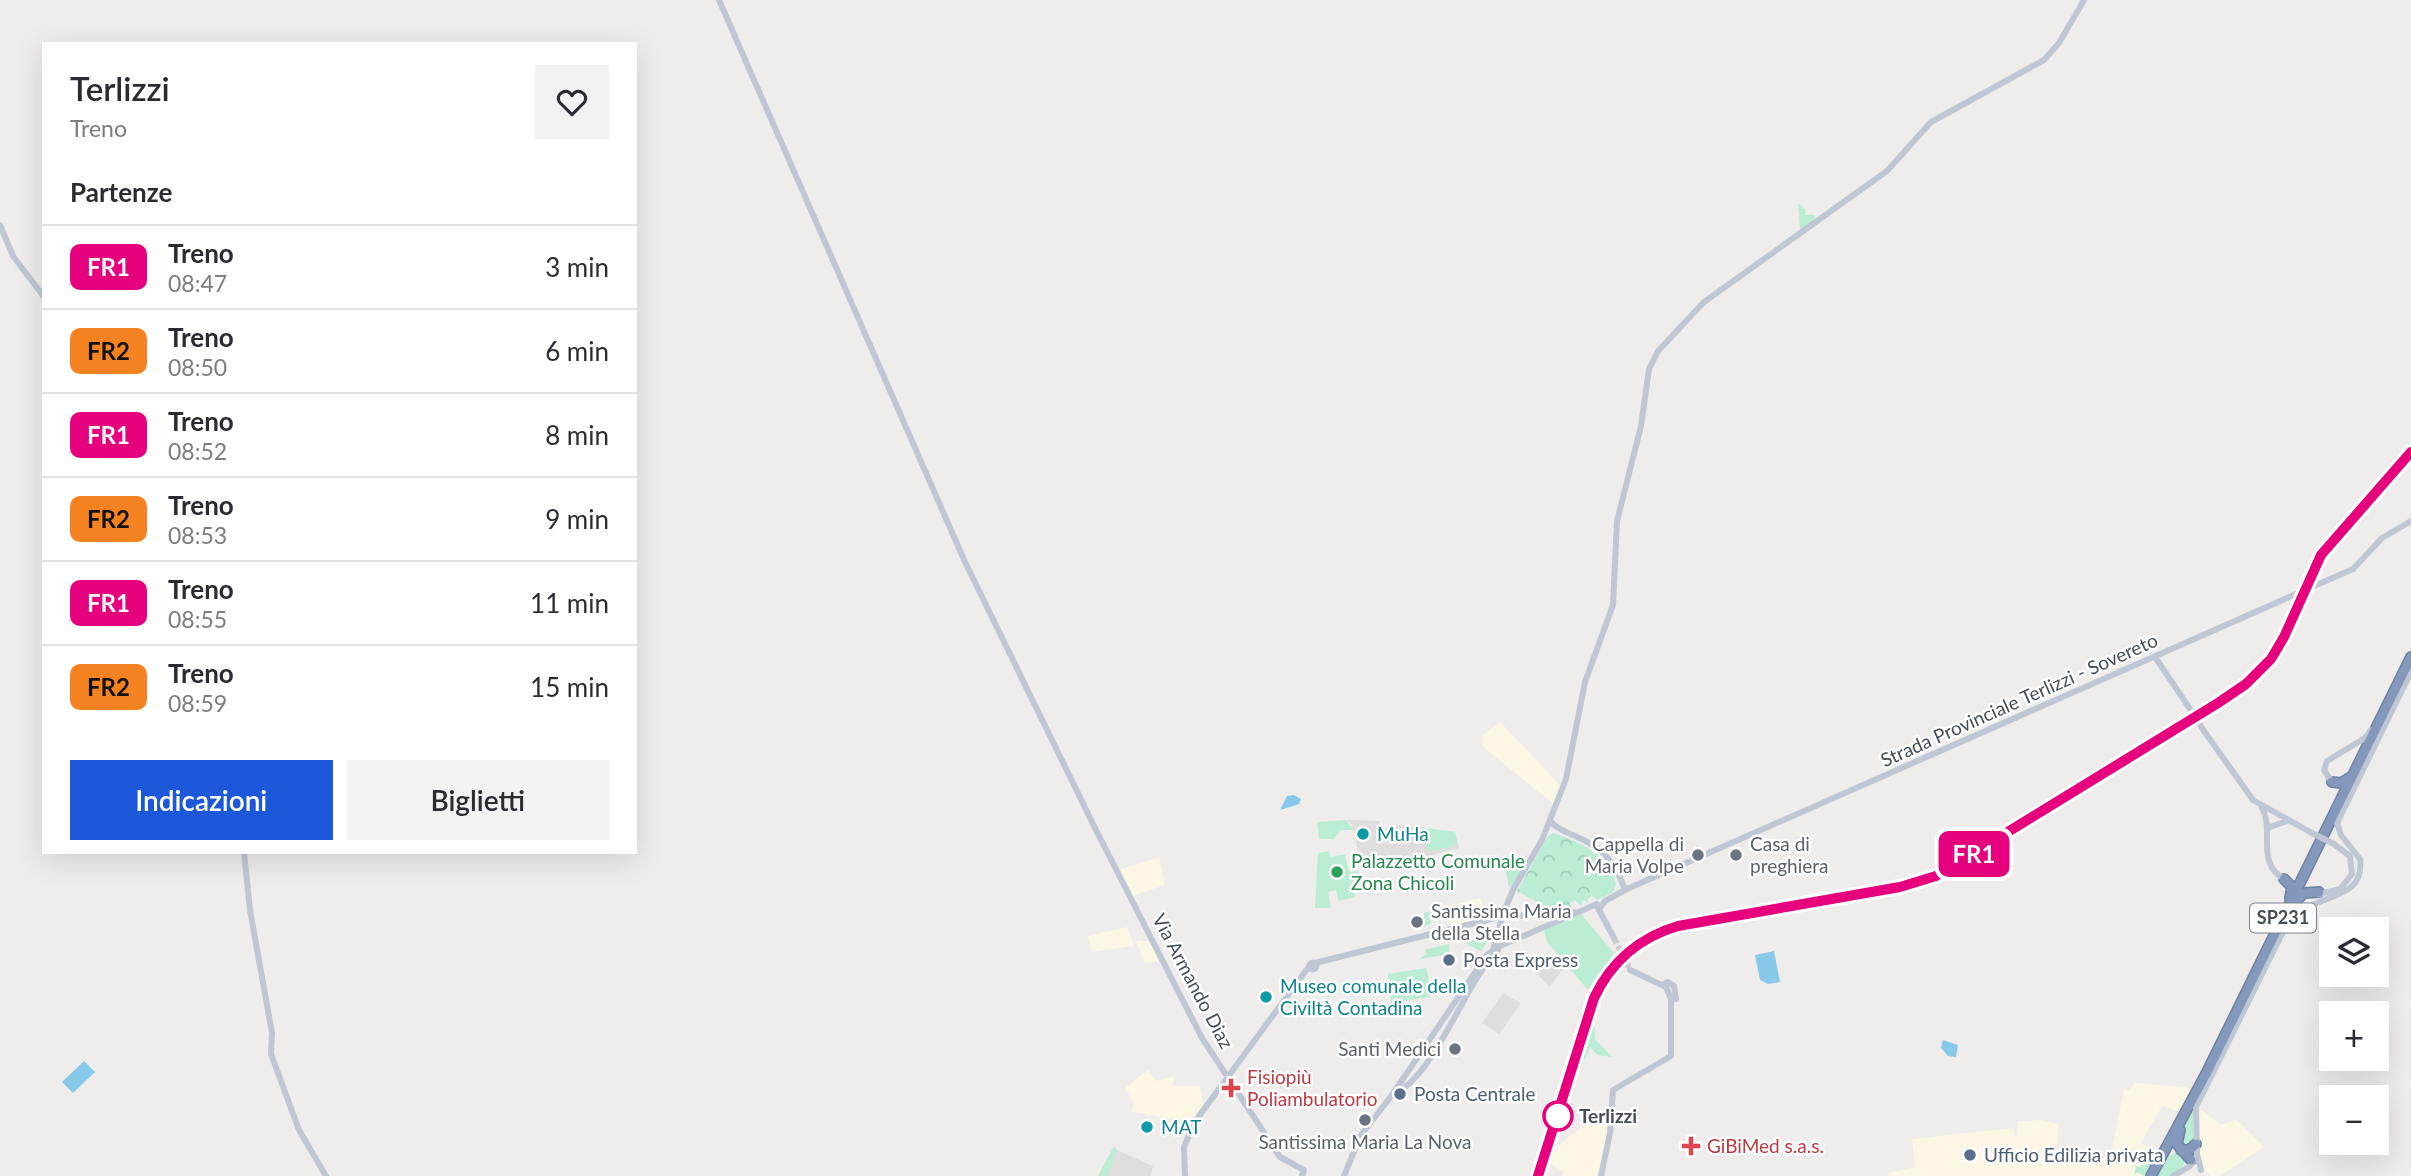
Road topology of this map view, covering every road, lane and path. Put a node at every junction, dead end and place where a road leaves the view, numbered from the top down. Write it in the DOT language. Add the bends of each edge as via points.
graph roads {
  1 [pos="719,0"];
  2 [pos="2084,0"];
  3 [pos="0,225"];
  4 [pos="42,294"];
  5 [pos="2411,521"];
  6 [pos="2411,650"];
  7 [pos="2411,657"];
  8 [pos="2158,658"];
  9 [pos="2411,664"];
  10 [pos="2411,672"];
  11 [pos="2365,750"];
  12 [pos="2332,782"];
  13 [pos="2261,806"];
  14 [pos="2275,815"];
  15 [pos="2331,820"];
  16 [pos="1550,821"];
  17 [pos="2287,821"];
  18 [pos="2268,828"];
  19 [pos="1546,832"];
  20 [pos="2320,846"];
  21 [pos="244,854"];
  22 [pos="2284,879"];
  23 [pos="1622,890"];
  24 [pos="2320,896"];
  25 [pos="1596,907"];
  26 [pos="1562,916"];
  27 [pos="1501,919"];
  28 [pos="2279,927"];
  29 [pos="1614,938"];
  30 [pos="1488,958"];
  31 [pos="1630,970"];
  32 [pos="1228,1077"];
  33 [pos="1398,1089"];
  34 [pos="2190,1109"];
  35 [pos="2196,1144"];
  36 [pos="2187,1160"];
  37 [pos="2201,1170"];
  38 [pos="1303,1173"];
  39 [pos="2154,1175"];
  40 [pos="326,1176"];
  41 [pos="1184,1176"];
  42 [pos="1344,1176"];
  43 [pos="1601,1176"];
  44 [pos="2173,1176"];
  45 [pos="2208,1176"];
  1 -- 32 [label="main road, Via Armando Diaz" via="965,562 1198,1030"];
  2 -- 16 [label="main road" via="2059,43 2043,60 1931,122 1887,171 1704,303 1658,351 1649,369 1641,426 1617,521 1613,605 1585,681 1574,744"];
  3 -- 4 [label="main road" via="13,256"];
  5 -- 8 [label="main road, Strada Provinciale Terlizzi - Sovereto" via="2380,539 2353,569"];
  6 -- 12 [label="main road" via="2369,733 2325,762 2324,771"];
  7 -- 11 [label="highway, SP231"];
  8 -- 13 [label="main road, bridge" via="2244,792"];
  8 -- 23 [label="main road, Strada Provinciale Terlizzi - Sovereto"];
  9 -- 20 [label="highway, SP231"];
  10 -- 24 [label="main road" via="2337,823 2360,859 2360,875 2351,890"];
  11 -- 12 [label="highway" via="2346,781"];
  11 -- 15 [label="highway, SP231"];
  12 -- 15 [label="highway" via="2339,795"];
  13 -- 14 [label="main road"];
  13 -- 18 [label="main road"];
  14 -- 17 [label="main road"];
  14 -- 18 [label="main road"];
  15 -- 20 [label="highway, SP231"];
  16 -- 19 [label="main road"];
  16 -- 23 [label="main road" via="1601,849 1614,865"];
  17 -- 18 [label="main road"];
  17 -- 24 [label="main road, bridge" via="2349,855 2353,872 2343,887"];
  18 -- 22 [label="main road" via="2266,853"];
  19 -- 23 [label="main road" via="1556,831 1596,849"];
  19 -- 27 [label="main road"];
  20 -- 22 [label="highway, SP231" via="2300,875"];
  20 -- 24 [label="highway, SP231" via="2308,879"];
  20 -- 28 [label="highway, SP231"];
  21 -- 40 [label="main road" via="272,1033 271,1054 294,1119"];
  22 -- 28 [label="highway, SP231" via="2292,891"];
  23 -- 25 [label="main road, Strada Provinciale Terlizzi - Sovereto"];
  24 -- 28 [label="highway, SP231" via="2299,896"];
  24 -- 35 [label="main road" via="2282,934 2196,1107"];
  25 -- 26 [label="main road, Strada Provinciale Terlizzi - Sovereto"];
  25 -- 29 [label="main road"];
  26 -- 27 [label="main road"];
  26 -- 30 [label="main road" via="1501,946"];
  27 -- 30 [label="main road"];
  27 -- 32 [label="main road" via="1313,966"];
  28 -- 34 [label="highway, SP231"];
  28 -- 39 [label="highway, SP231"];
  30 -- 33 [label="main road"];
  30 -- 33 [label="main road" via="1423,1067"];
  31 -- 43 [label="main road" via="1668,989 1671,1056 1613,1090"];
  32 -- 38 [label="main road, Via Armando Diaz" via="1280,1157"];
  32 -- 41 [label="main road" via="1188,1126 1181,1148"];
  33 -- 42 [label="main road" via="1360,1136"];
  34 -- 36 [label="highway, SP231" via="2176,1139"];
  34 -- 39 [label="highway, SP231"];
  35 -- 36 [label="main road"];
  35 -- 36 [label="highway"];
  36 -- 37 [label="main road"];
  36 -- 37 [label="main road"];
  36 -- 39 [label="highway" via="2170,1152"];
  36 -- 44 [label="main road"];
  37 -- 45 [label="main road"];
}
